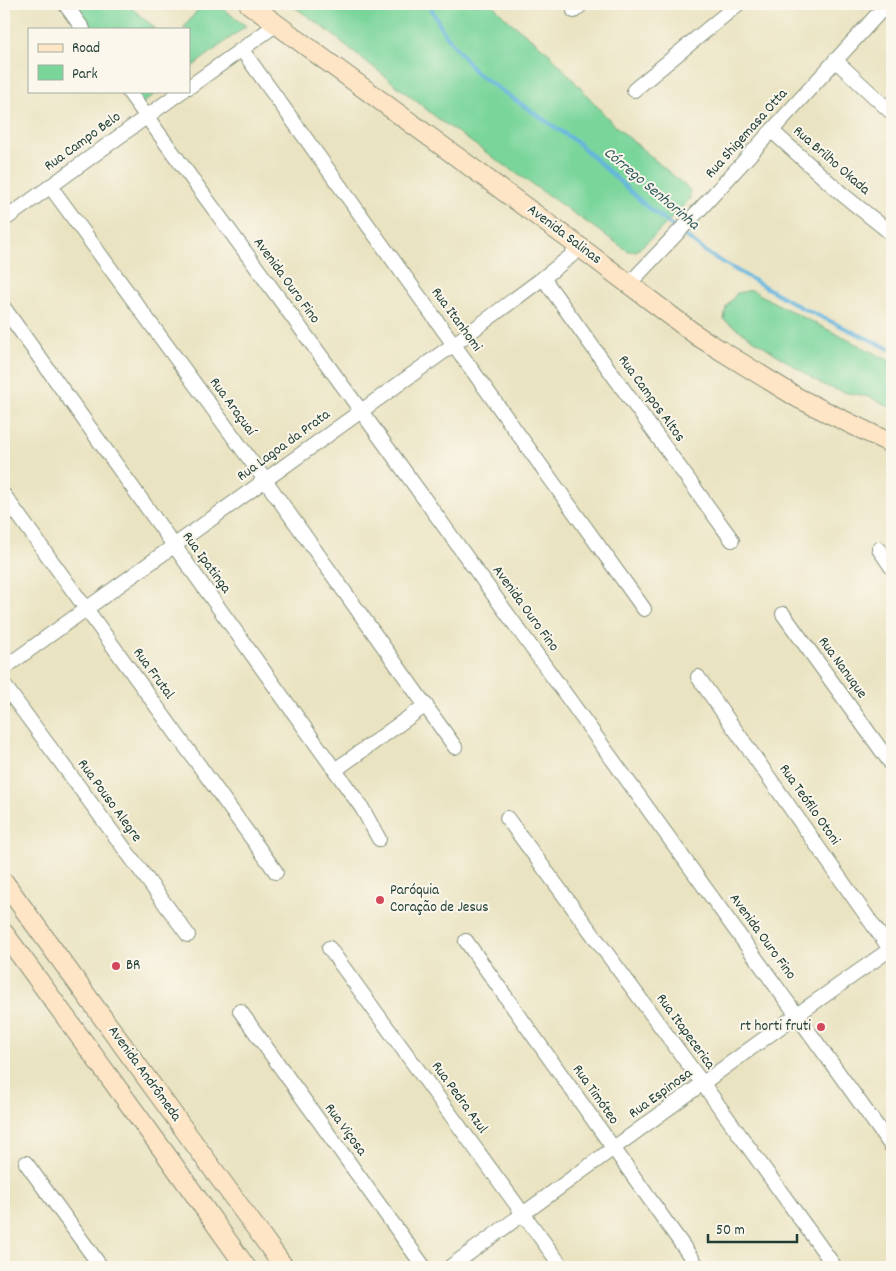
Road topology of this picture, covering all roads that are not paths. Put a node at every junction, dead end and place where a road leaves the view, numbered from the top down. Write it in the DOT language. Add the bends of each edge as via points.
graph roads {
  1 [pos="66,4"];
  2 [pos="250,4"];
  3 [pos="738,4"];
  4 [pos="887,4"];
  5 [pos="277,24"];
  6 [pos="82,28"];
  7 [pos="242,50"];
  8 [pos="835,60"];
  9 [pos="190,86"];
  10 [pos="634,90"];
  11 [pos="129,92"];
  12 [pos="181,92"];
  13 [pos="892,113"];
  14 [pos="146,116"];
  15 [pos="772,131"];
  16 [pos="50,186"];
  17 [pos="4,220"];
  18 [pos="892,234"];
  19 [pos="581,248"];
  20 [pos="543,278"];
  21 [pos="628,284"];
  22 [pos="4,308"];
  23 [pos="453,345"];
  24 [pos="361,411"];
  25 [pos="892,444"];
  26 [pos="265,480"];
  27 [pos="4,495"];
  28 [pos="732,540"];
  29 [pos="173,546"];
  30 [pos="879,549"];
  31 [pos="892,568"];
  32 [pos="86,608"];
  33 [pos="644,609"];
  34 [pos="783,614"];
  35 [pos="4,668"];
  36 [pos="698,677"];
  37 [pos="4,685"];
  38 [pos="426,706"];
  39 [pos="455,747"];
  40 [pos="892,765"];
  41 [pos="335,770"];
  42 [pos="507,818"];
  43 [pos="379,840"];
  44 [pos="276,872"];
  45 [pos="4,882"];
  46 [pos="4,933"];
  47 [pos="188,935"];
  48 [pos="466,941"];
  49 [pos="50,947"];
  50 [pos="328,948"];
  51 [pos="892,950"];
  52 [pos="26,964"];
  53 [pos="240,1011"];
  54 [pos="798,1014"];
  55 [pos="703,1084"];
  56 [pos="194,1142"];
  57 [pos="892,1147"];
  58 [pos="614,1149"];
  59 [pos="170,1160"];
  60 [pos="26,1163"];
  61 [pos="523,1214"];
  62 [pos="101,1267"];
  63 [pos="246,1267"];
  64 [pos="284,1267"];
  65 [pos="424,1267"];
  66 [pos="450,1267"];
  67 [pos="562,1267"];
  68 [pos="698,1267"];
  69 [pos="835,1267"];
  1 -- 6 [label="street"];
  2 -- 5 [label="main road, Avenida Salinas"];
  3 -- 10 [label="street"];
  4 -- 8 [label="street, Rua Shigemasa Otta"];
  5 -- 7 [label="street"];
  5 -- 19 [label="main road, Avenida Salinas"];
  7 -- 9 [label="street"];
  7 -- 23 [label="street, Rua Itanhomi"];
  8 -- 13 [label="street"];
  8 -- 15 [label="street, Rua Shigemasa Otta"];
  11 -- 14 [label="street, Avenida Ouro Fino"];
  12 -- 14 [label="street, Rua Campo Belo"];
  14 -- 16 [label="street, Rua Campo Belo"];
  14 -- 24 [label="street, Avenida Ouro Fino"];
  15 -- 18 [label="street, Rua Brilho Okada"];
  15 -- 21 [label="street, Rua Shigemasa Otta"];
  16 -- 17 [label="street, Rua Campo Belo"];
  16 -- 26 [label="street, Rua Araçuaí"];
  19 -- 20 [label="street, Rua Lagoa da Prata"];
  19 -- 21 [label="main road, Avenida Salinas"];
  20 -- 23 [label="street, Rua Lagoa da Prata"];
  20 -- 28 [label="street, Rua Campos Altos"];
  21 -- 25 [label="main road, Avenida Salinas" via="699,337 798,398"];
  22 -- 29 [label="street, Rua Ipatinga"];
  23 -- 24 [label="street, Rua Lagoa da Prata"];
  23 -- 33 [label="street, Rua Itanhomi"];
  24 -- 26 [label="street, Rua Lagoa da Prata"];
  24 -- 54 [label="street, Avenida Ouro Fino"];
  26 -- 29 [label="street, Rua Lagoa da Prata"];
  26 -- 38 [label="street, Rua Araçuaí"];
  27 -- 32 [label="street, Rua Frutal"];
  29 -- 32 [label="street, Rua Lagoa da Prata"];
  29 -- 41 [label="street, Rua Ipatinga"];
  30 -- 31 [label="street"];
  32 -- 35 [label="street, Rua Lagoa da Prata"];
  32 -- 44 [label="street, Rua Frutal"];
  34 -- 40 [label="street, Rua Nanuque"];
  36 -- 51 [label="street, Rua Teófilo Otoni"];
  37 -- 47 [label="street, Rua Pouso Alegre"];
  38 -- 39 [label="street, Rua Araçuaí"];
  38 -- 41 [label="street"];
  41 -- 43 [label="street, Rua Ipatinga" via="362,808"];
  42 -- 55 [label="street, Rua Itapecerica"];
  45 -- 49 [label="main road, Avenida Andrômeda"];
  46 -- 52 [label="main road, Avenida Andrômeda"];
  48 -- 58 [label="street, Rua Timóteo"];
  49 -- 52 [label="main road"];
  49 -- 56 [label="main road, Avenida Andrômeda"];
  50 -- 61 [label="street, Rua Pedra Azul"];
  51 -- 54 [label="street, Rua Espinosa"];
  52 -- 59 [label="main road, Avenida Andrômeda"];
  53 -- 65 [label="street, Rua Viçosa"];
  54 -- 55 [label="street, Rua Espinosa"];
  54 -- 57 [label="street, Avenida Ouro Fino"];
  55 -- 58 [label="street, Rua Espinosa"];
  55 -- 69 [label="street, Rua Itapecerica"];
  56 -- 59 [label="main road" via="184,1155"];
  56 -- 64 [label="main road, Avenida Andrômeda"];
  58 -- 61 [label="street, Rua Espinosa"];
  58 -- 68 [label="street, Rua Timóteo"];
  59 -- 63 [label="main road, Avenida Andrômeda"];
  60 -- 62 [label="street"];
  61 -- 66 [label="street, Rua Espinosa"];
  61 -- 67 [label="street, Rua Pedra Azul"];
}
